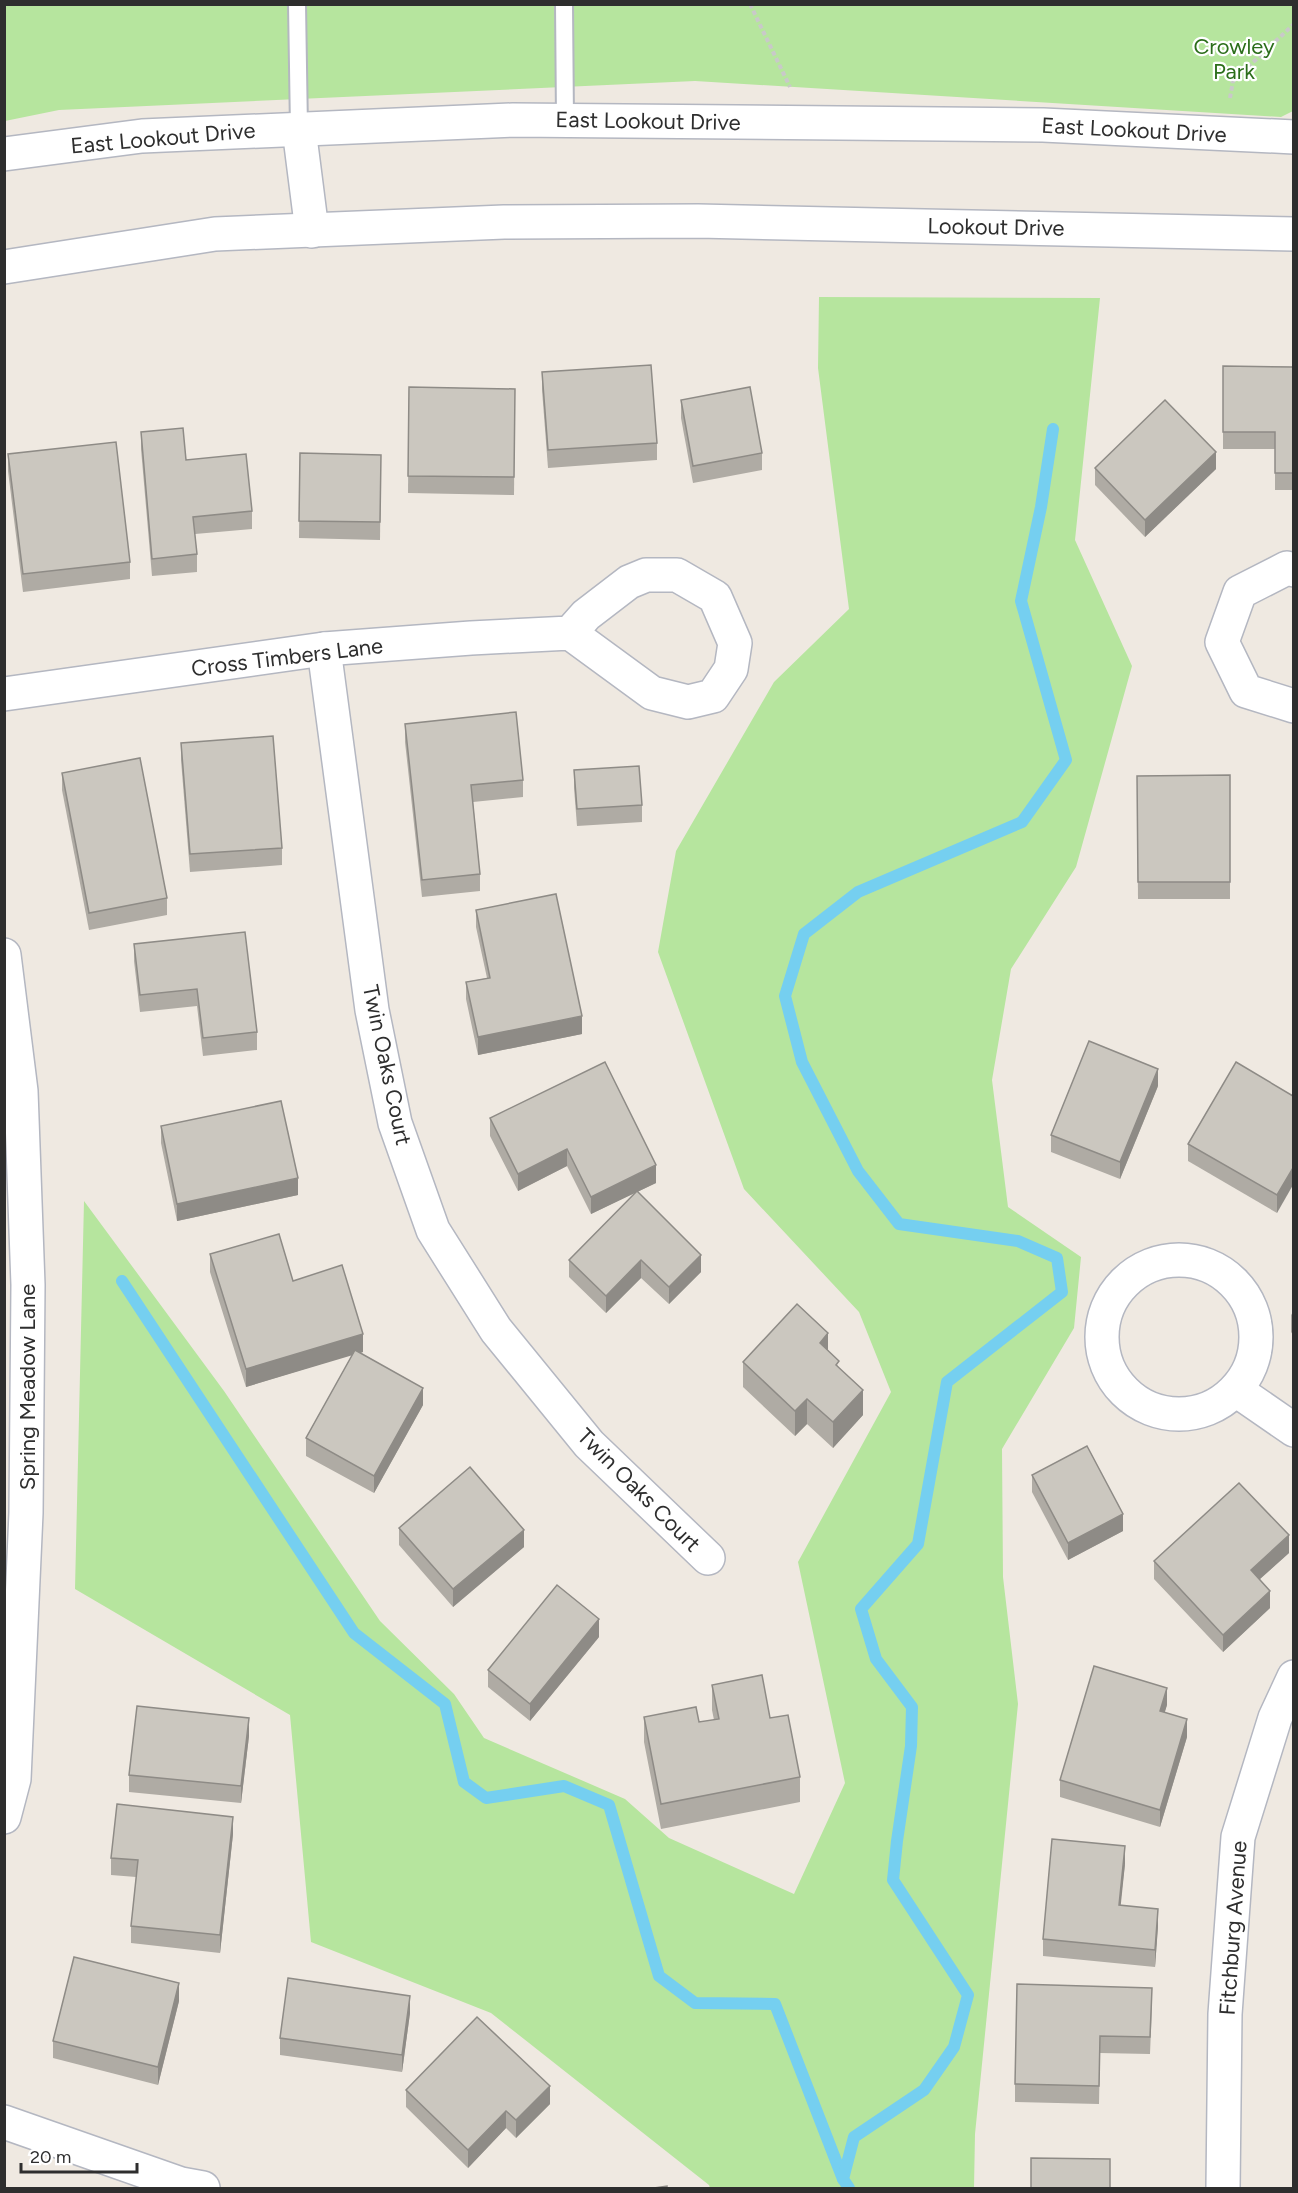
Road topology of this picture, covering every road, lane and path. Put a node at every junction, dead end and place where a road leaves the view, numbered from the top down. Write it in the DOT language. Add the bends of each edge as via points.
graph roads {
  1 [pos="297,4"];
  2 [pos="564,4"];
  3 [pos="565,120"];
  4 [pos="299,129"];
  5 [pos="1293,137"];
  6 [pos="4,154"];
  7 [pos="312,231"];
  8 [pos="1293,234"];
  9 [pos="4,267"];
  10 [pos="1293,570"];
  11 [pos="570,633"];
  12 [pos="324,650"];
  13 [pos="4,694"];
  14 [pos="1293,706"];
  15 [pos="4,956"];
  16 [pos="1236,1390"];
  17 [pos="1293,1430"];
  18 [pos="708,1558"];
  19 [pos="1293,1677"];
  20 [pos="4,1817"];
  21 [pos="4,2122"];
  22 [pos="202,2188"];
  23 [pos="1223,2188"];
  1 -- 4 [label="lane"];
  2 -- 3 [label="lane"];
  3 -- 4 [label="street, East Lookout Drive"];
  3 -- 5 [label="street, East Lookout Drive" via="1043,125"];
  4 -- 6 [label="street, East Lookout Drive" via="142,135"];
  4 -- 7 [label="street"];
  7 -- 8 [label="street, Lookout Drive" via="504,222 698,221"];
  7 -- 9 [label="street" via="215,234"];
  10 -- 14 [label="street" via="1287,568 1239,592 1222,642 1246,690"];
  11 -- 11 [label="street" via="652,693 688,702 713,696 731,669 735,643 715,597 677,575 646,575 629,582 586,615"];
  11 -- 12 [label="street, Cross Timbers Lane"];
  12 -- 13 [label="street, Cross Timbers Lane"];
  12 -- 18 [label="street, Twin Oaks Court" via="372,1010 395,1123 433,1230 496,1330 589,1444"];
  15 -- 20 [label="street, Spring Meadow Lane" via="21,1091 28,1285 26,1525 14,1779"];
  16 -- 16 [label="street" via="1211,1407 1181,1414 1152,1410 1126,1394 1108,1369 1101,1340 1106,1310 1122,1284 1146,1266 1176,1259 1206,1264 1232,1280 1250,1304 1257,1334 1252,1364"];
  16 -- 17 [label="street"];
  19 -- 23 [label="street, Fitchburg Avenue" via="1275,1718 1238,1837 1226,2014"];
  21 -- 22 [label="street"];
}
